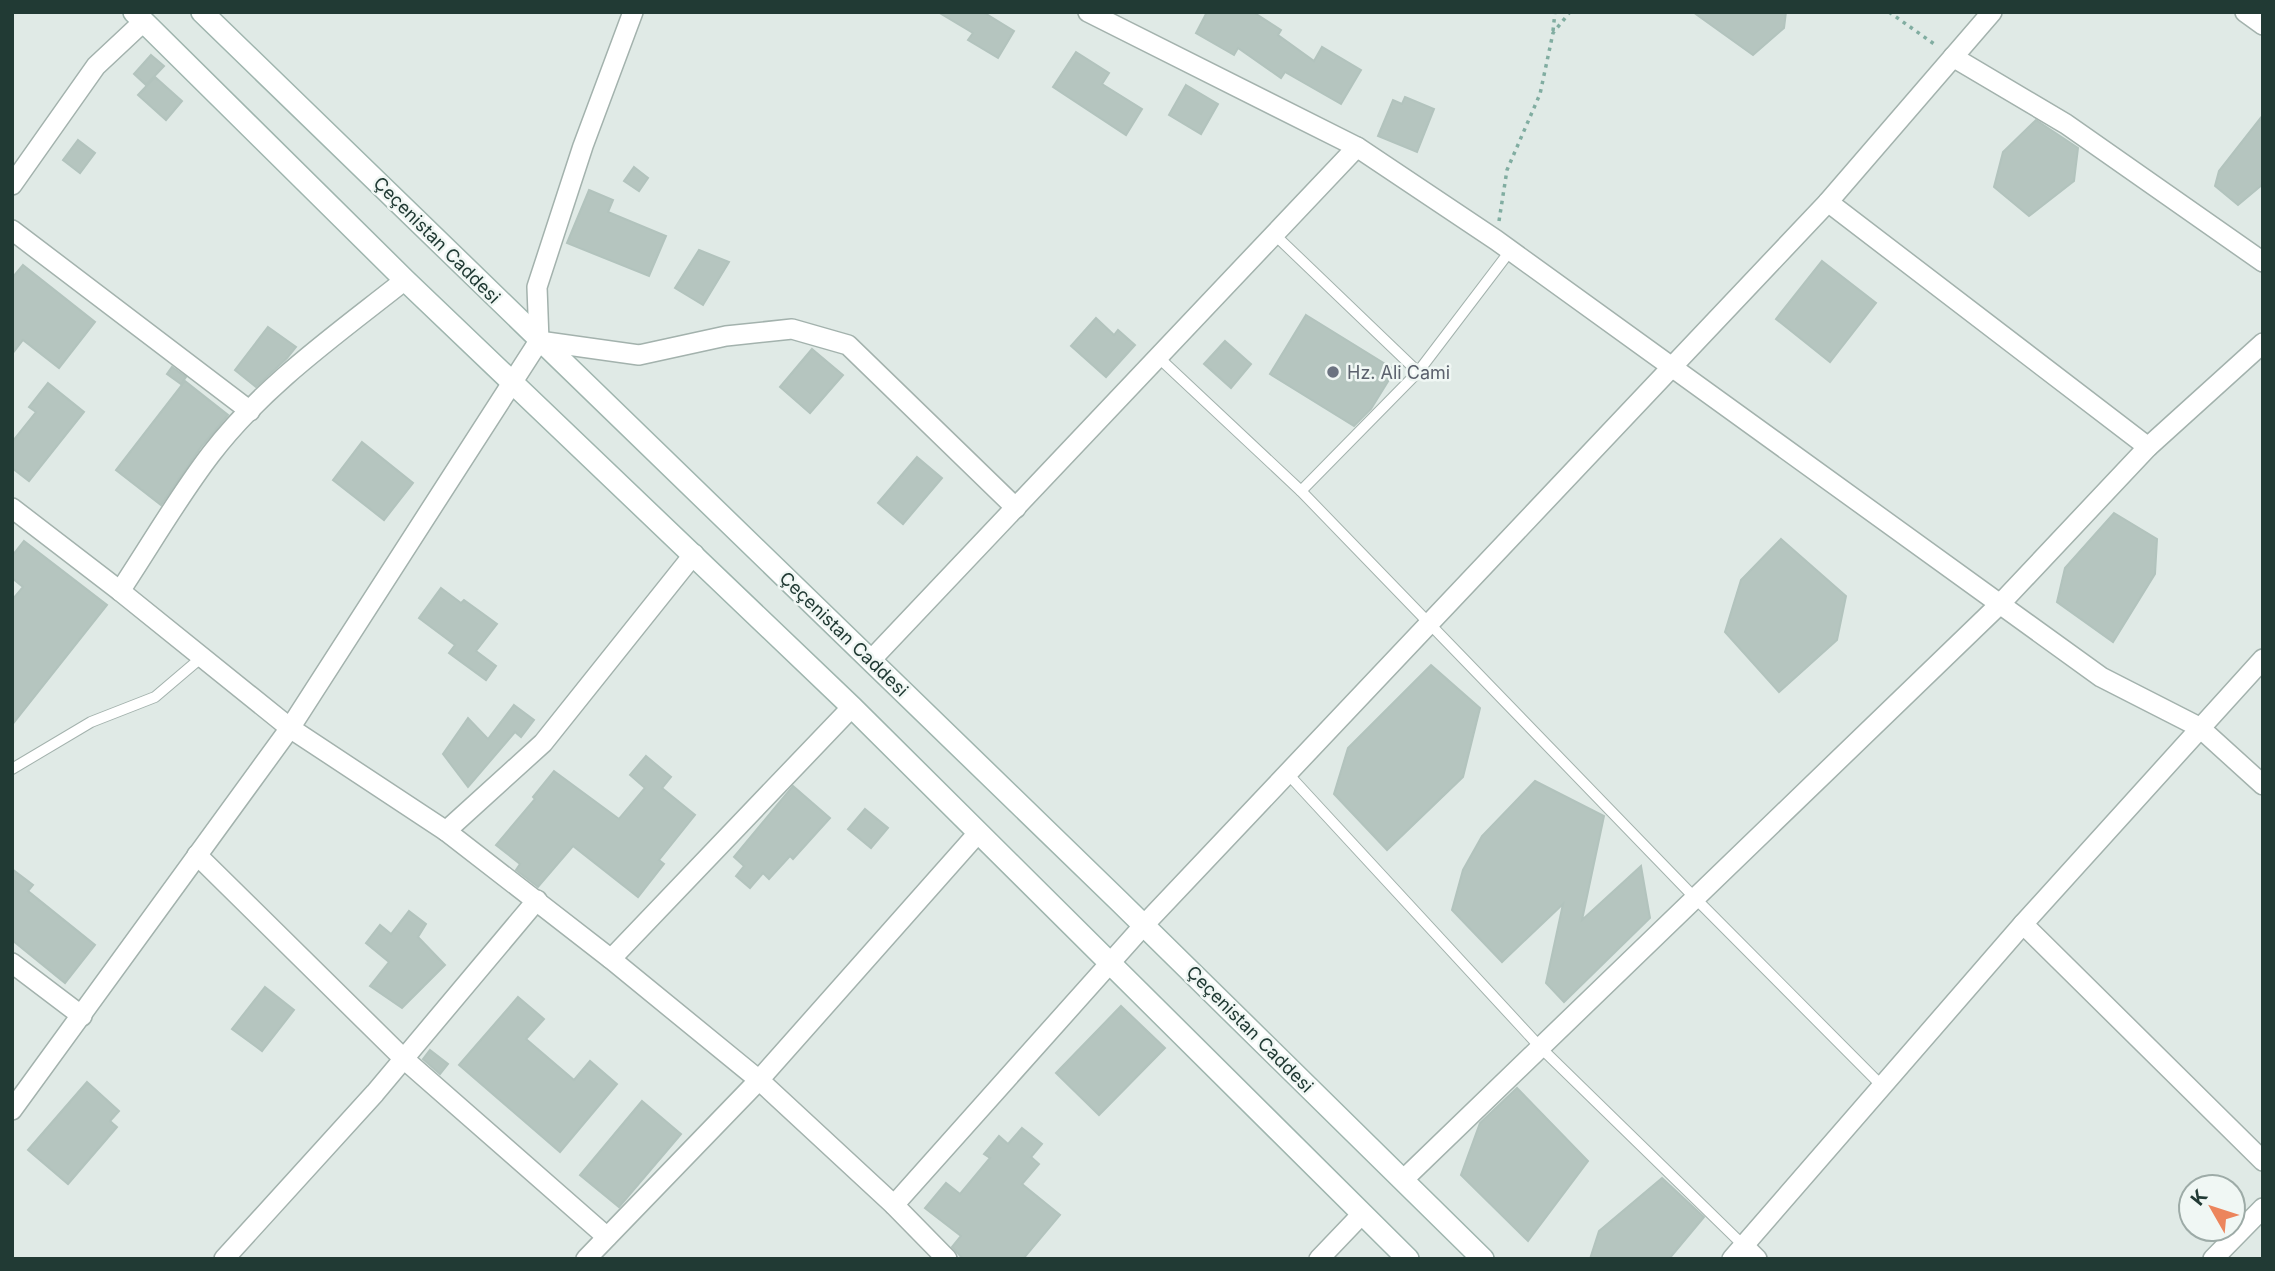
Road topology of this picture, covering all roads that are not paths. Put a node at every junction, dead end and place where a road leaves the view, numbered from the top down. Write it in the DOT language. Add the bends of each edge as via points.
graph roads {
  1 [pos="202,12"];
  2 [pos="633,12"];
  3 [pos="1088,12"];
  4 [pos="1992,12"];
  5 [pos="2245,12"];
  6 [pos="139,17"];
  7 [pos="2263,24"];
  8 [pos="1953,57"];
  9 [pos="1357,147"];
  10 [pos="12,185"];
  11 [pos="1828,202"];
  12 [pos="12,230"];
  13 [pos="1274,234"];
  14 [pos="1503,245"];
  15 [pos="2263,262"];
  16 [pos="405,280"];
  17 [pos="539,341"];
  18 [pos="2263,343"];
  19 [pos="1158,357"];
  20 [pos="1673,369"];
  21 [pos="1418,372"];
  22 [pos="514,383"];
  23 [pos="250,411"];
  24 [pos="2148,447"];
  25 [pos="1301,491"];
  26 [pos="12,508"];
  27 [pos="1016,508"];
  28 [pos="694,554"];
  29 [pos="120,591"];
  30 [pos="2001,603"];
  31 [pos="1429,625"];
  32 [pos="202,657"];
  33 [pos="2263,659"];
  34 [pos="871,660"];
  35 [pos="852,707"];
  36 [pos="2199,727"];
  37 [pos="290,728"];
  38 [pos="12,769"];
  39 [pos="1287,774"];
  40 [pos="2263,785"];
  41 [pos="446,831"];
  42 [pos="978,833"];
  43 [pos="197,855"];
  44 [pos="1695,898"];
  45 [pos="537,900"];
  46 [pos="2023,924"];
  47 [pos="1144,925"];
  48 [pos="611,959"];
  49 [pos="12,963"];
  50 [pos="1110,964"];
  51 [pos="82,1016"];
  52 [pos="1541,1048"];
  53 [pos="404,1059"];
  54 [pos="759,1080"];
  55 [pos="1881,1085"];
  56 [pos="12,1110"];
  57 [pos="2263,1161"];
  58 [pos="1403,1180"];
  59 [pos="894,1206"];
  60 [pos="2263,1208"];
  61 [pos="1362,1214"];
  62 [pos="607,1237"];
  63 [pos="1744,1254"];
  64 [pos="224,1259"];
  65 [pos="586,1259"];
  66 [pos="947,1259"];
  67 [pos="1320,1259"];
  68 [pos="1408,1259"];
  69 [pos="1483,1259"];
  70 [pos="2213,1259"];
  1 -- 17 [label="main road, Çeçenistan Caddesi"];
  2 -- 17 [label="street" via="537,287"];
  3 -- 9 [label="street"];
  4 -- 8 [label="street"];
  5 -- 7 [label="street"];
  6 -- 10 [label="street" via="96,66"];
  6 -- 16 [label="main road"];
  8 -- 11 [label="street"];
  8 -- 15 [label="street" via="2066,124"];
  9 -- 13 [label="street"];
  9 -- 14 [label="street"];
  11 -- 20 [label="street"];
  11 -- 24 [label="street"];
  12 -- 23 [label="street"];
  13 -- 19 [label="street"];
  13 -- 21 [label="lane"];
  14 -- 20 [label="street"];
  14 -- 21 [label="lane"];
  16 -- 22 [label="main road"];
  16 -- 23 [label="street" via="282,378"];
  17 -- 22 [label="street"];
  17 -- 27 [label="street" via="639,355 726,336 792,329 848,345"];
  17 -- 34 [label="main road, Çeçenistan Caddesi"];
  18 -- 24 [label="street"];
  19 -- 25 [label="lane"];
  19 -- 27 [label="street"];
  20 -- 30 [label="street"];
  20 -- 31 [label="street"];
  21 -- 25 [label="lane"];
  22 -- 28 [label="main road"];
  22 -- 37 [label="street"];
  23 -- 29 [label="street" via="212,454"];
  24 -- 30 [label="street"];
  25 -- 31 [label="lane"];
  26 -- 29 [label="street"];
  27 -- 34 [label="street"];
  28 -- 35 [label="main road"];
  28 -- 41 [label="street" via="543,743"];
  29 -- 32 [label="street"];
  30 -- 36 [label="street" via="2101,677"];
  30 -- 44 [label="street"];
  31 -- 39 [label="street"];
  31 -- 44 [label="lane"];
  32 -- 37 [label="street"];
  32 -- 38 [label="lane" via="155,697 91,722"];
  33 -- 36 [label="street"];
  34 -- 47 [label="main road, Çeçenistan Caddesi"];
  35 -- 42 [label="main road"];
  35 -- 48 [label="street"];
  36 -- 40 [label="street"];
  36 -- 46 [label="street"];
  37 -- 41 [label="street"];
  37 -- 43 [label="street"];
  39 -- 47 [label="street"];
  39 -- 52 [label="lane"];
  41 -- 45 [label="street"];
  42 -- 50 [label="main road"];
  42 -- 54 [label="street"];
  43 -- 51 [label="street"];
  43 -- 53 [label="street"];
  44 -- 52 [label="street"];
  44 -- 55 [label="lane"];
  45 -- 48 [label="street"];
  45 -- 53 [label="street"];
  46 -- 55 [label="street"];
  46 -- 57 [label="street"];
  47 -- 50 [label="street"];
  47 -- 58 [label="main road, Çeçenistan Caddesi"];
  48 -- 54 [label="street"];
  49 -- 51 [label="street"];
  50 -- 59 [label="street"];
  50 -- 61 [label="main road"];
  51 -- 56 [label="street"];
  52 -- 58 [label="street"];
  52 -- 63 [label="lane"];
  53 -- 62 [label="street"];
  53 -- 64 [label="street"];
  54 -- 59 [label="street"];
  54 -- 62 [label="street"];
  55 -- 63 [label="street"];
  58 -- 69 [label="main road, Çeçenistan Caddesi"];
  59 -- 66 [label="street"];
  60 -- 70 [label="street"];
  61 -- 67 [label="street"];
  61 -- 68 [label="main road"];
  62 -- 65 [label="street"];
}
